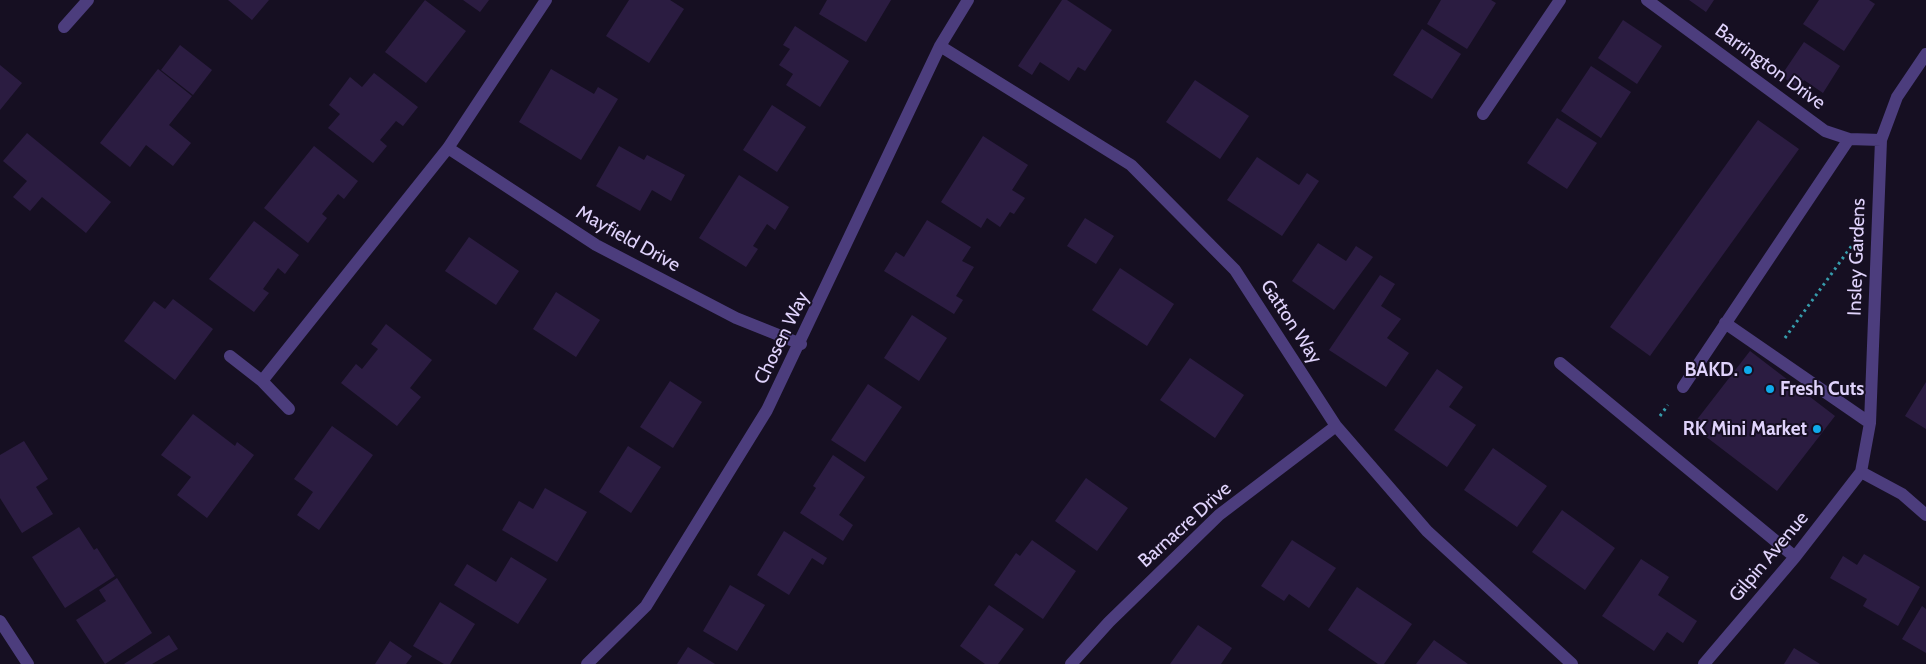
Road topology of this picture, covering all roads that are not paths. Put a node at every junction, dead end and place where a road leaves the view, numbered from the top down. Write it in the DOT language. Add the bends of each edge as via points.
graph roads {
  1 [pos="88,0"];
  2 [pos="546,0"];
  3 [pos="968,0"];
  4 [pos="1560,0"];
  5 [pos="1647,0"];
  6 [pos="64,28"];
  7 [pos="940,46"];
  8 [pos="1926,54"];
  9 [pos="1483,114"];
  10 [pos="1849,139"];
  11 [pos="1881,140"];
  12 [pos="448,148"];
  13 [pos="1725,323"];
  14 [pos="801,344"];
  15 [pos="230,356"];
  16 [pos="1560,364"];
  17 [pos="262,381"];
  18 [pos="1683,387"];
  19 [pos="289,409"];
  20 [pos="1870,423"];
  21 [pos="1336,426"];
  22 [pos="1862,472"];
  23 [pos="1926,516"];
  24 [pos="1795,557"];
  25 [pos="0,621"];
  26 [pos="28,664"];
  27 [pos="587,664"];
  28 [pos="1071,664"];
  29 [pos="1572,664"];
  30 [pos="1704,664"];
  1 -- 6 [label="street"];
  2 -- 12 [label="street"];
  3 -- 7 [label="street, Chosen Way"];
  4 -- 9 [label="street"];
  5 -- 10 [label="street, Barrington Drive" via="1825,131"];
  7 -- 14 [label="street, Chosen Way"];
  7 -- 21 [label="street, Gatton Way" via="1131,165 1235,270"];
  8 -- 11 [label="street, Insley Gardens" via="1897,97"];
  10 -- 11 [label="street, Barrington Drive"];
  10 -- 13 [label="street"];
  11 -- 20 [label="street, Insley Gardens"];
  12 -- 14 [label="street, Mayfield Drive" via="596,245 736,318"];
  12 -- 17 [label="street"];
  13 -- 18 [label="street"];
  13 -- 20 [label="street"];
  14 -- 27 [label="street, Chosen Way" via="767,410 646,606"];
  15 -- 17 [label="street"];
  16 -- 24 [label="street"];
  17 -- 19 [label="street"];
  20 -- 22 [label="street, Insley Gardens"];
  21 -- 28 [label="street, Barnacre Drive" via="1218,516 1109,622"];
  21 -- 29 [label="street, Gatton Way" via="1427,531"];
  22 -- 23 [label="street" via="1902,494"];
  22 -- 24 [label="street, Gilpin Avenue"];
  24 -- 30 [label="street, Gilpin Avenue"];
  25 -- 26 [label="street"];
}
